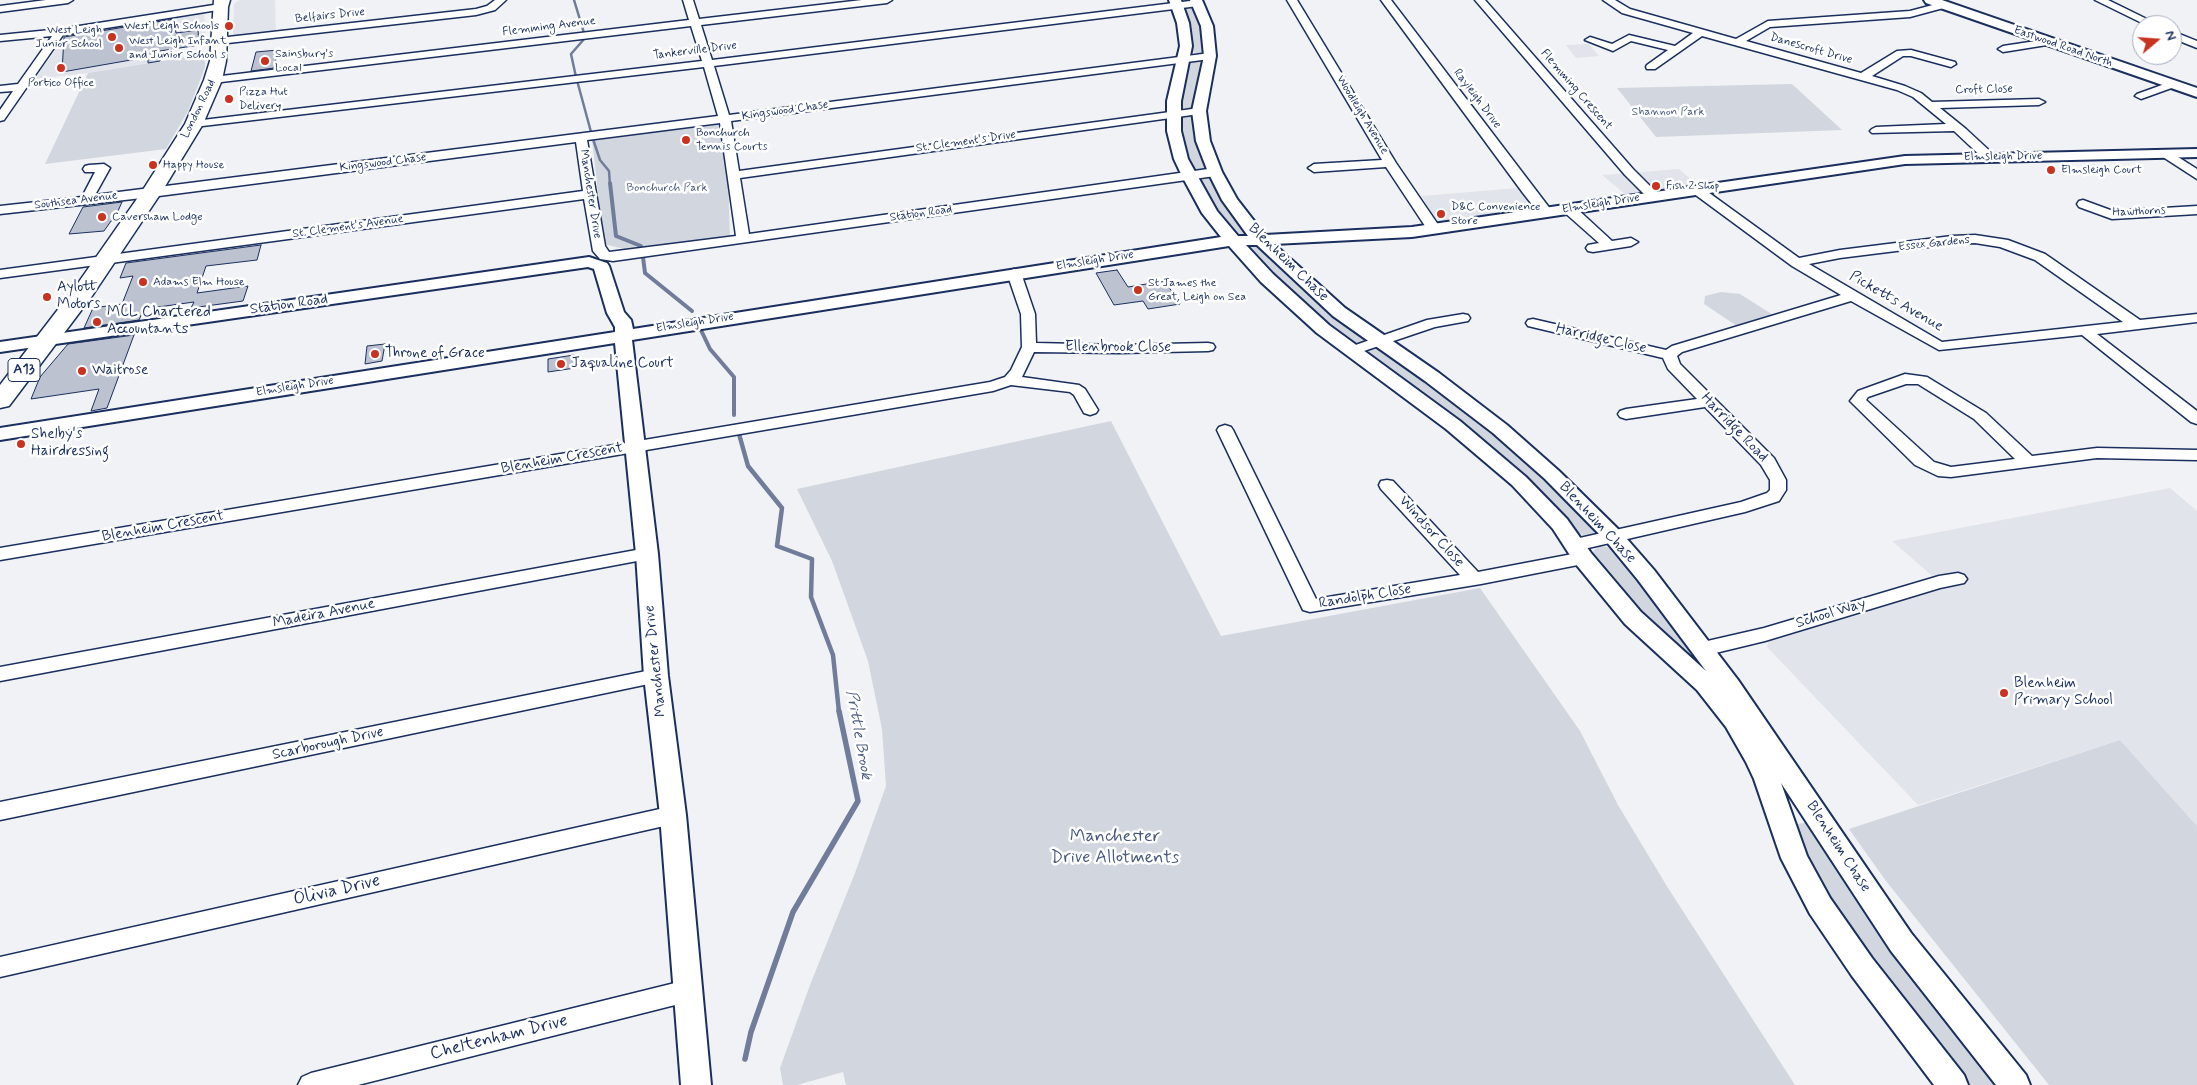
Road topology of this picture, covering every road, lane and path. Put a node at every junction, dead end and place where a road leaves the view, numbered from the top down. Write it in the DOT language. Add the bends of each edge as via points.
graph roads {
  1 [pos="68,0"];
  2 [pos="500,0"];
  3 [pos="688,0"];
  4 [pos="887,0"];
  5 [pos="1292,0"];
  6 [pos="1386,0"];
  7 [pos="1480,0"];
  8 [pos="1608,0"];
  9 [pos="1930,0"];
  10 [pos="2100,0"];
  11 [pos="1197,1"];
  12 [pos="1176,3"];
  13 [pos="221,4"];
  14 [pos="1944,5"];
  15 [pos="0,9"];
  16 [pos="2132,15"];
  17 [pos="695,23"];
  18 [pos="60,32"];
  19 [pos="1700,32"];
  20 [pos="1602,34"];
  21 [pos="0,38"];
  22 [pos="2182,38"];
  23 [pos="1590,40"];
  24 [pos="1626,40"];
  25 [pos="219,41"];
  26 [pos="1737,42"];
  27 [pos="2048,42"];
  28 [pos="2197,45"];
  29 [pos="2003,48"];
  30 [pos="1676,49"];
  31 [pos="1210,56"];
  32 [pos="1186,57"];
  33 [pos="708,64"];
  34 [pos="1951,64"];
  35 [pos="1651,66"];
  36 [pos="1862,77"];
  37 [pos="213,80"];
  38 [pos="2173,84"];
  39 [pos="22,87"];
  40 [pos="0,89"];
  41 [pos="2197,93"];
  42 [pos="2141,96"];
  43 [pos="2039,102"];
  44 [pos="1929,105"];
  45 [pos="1199,111"];
  46 [pos="1173,113"];
  47 [pos="0,118"];
  48 [pos="725,119"];
  49 [pos="194,124"];
  50 [pos="1957,128"];
  51 [pos="1876,131"];
  52 [pos="581,138"];
  53 [pos="2197,153"];
  54 [pos="2167,154"];
  55 [pos="1989,157"];
  56 [pos="1390,162"];
  57 [pos="1314,168"];
  58 [pos="89,169"];
  59 [pos="1215,172"];
  60 [pos="733,175"];
  61 [pos="1189,176"];
  62 [pos="2197,176"];
  63 [pos="1697,190"];
  64 [pos="152,192"];
  65 [pos="590,194"];
  66 [pos="1653,196"];
  67 [pos="86,200"];
  68 [pos="2083,204"];
  69 [pos="1569,209"];
  70 [pos="0,210"];
  71 [pos="2197,210"];
  72 [pos="1546,213"];
  73 [pos="1434,229"];
  74 [pos="742,239"];
  75 [pos="1260,239"];
  76 [pos="1233,241"];
  77 [pos="1631,242"];
  78 [pos="1609,245"];
  79 [pos="1593,248"];
  80 [pos="627,256"];
  81 [pos="105,260"];
  82 [pos="578,263"];
  83 [pos="1797,263"];
  84 [pos="1014,273"];
  85 [pos="0,274"];
  86 [pos="1852,296"];
  87 [pos="1463,318"];
  88 [pos="2197,318"];
  89 [pos="1533,323"];
  90 [pos="2138,325"];
  91 [pos="2085,331"];
  92 [pos="623,335"];
  93 [pos="47,340"];
  94 [pos="1379,341"];
  95 [pos="0,347"];
  96 [pos="1029,347"];
  97 [pos="1208,347"];
  98 [pos="1352,351"];
  99 [pos="1669,355"];
  100 [pos="1010,380"];
  101 [pos="0,401"];
  102 [pos="1709,402"];
  103 [pos="1090,410"];
  104 [pos="1626,414"];
  105 [pos="2197,419"];
  106 [pos="1225,430"];
  107 [pos="0,434"];
  108 [pos="634,447"];
  109 [pos="2197,455"];
  110 [pos="2028,462"];
  111 [pos="1387,484"];
  112 [pos="1613,536"];
  113 [pos="1579,551"];
  114 [pos="0,554"];
  115 [pos="647,554"];
  116 [pos="1474,579"];
  117 [pos="1958,579"];
  118 [pos="1703,649"];
  119 [pos="0,674"];
  120 [pos="656,676"];
  121 [pos="0,811"];
  122 [pos="673,815"];
  123 [pos="0,967"];
  124 [pos="688,991"];
  125 [pos="311,1085"];
  126 [pos="696,1085"];
  127 [pos="1954,1085"];
  128 [pos="2015,1085"];
  1 -- 15 [label="street"];
  2 -- 25 [label="street, Belfairs Drive" via="491,8 476,12"];
  3 -- 17 [label="street"];
  4 -- 17 [label="street, Flemming Avenue"];
  5 -- 56 [label="street, Woodleigh Avenue"];
  6 -- 72 [label="street, Rayleigh Drive"];
  7 -- 66 [label="street, Flemming Crescent"];
  8 -- 19 [label="street, Danescroft Drive" via="1626,11"];
  9 -- 14 [label="street, Eastwood Road North"];
  10 -- 16 [label="street"];
  11 -- 12 [label="street, Tankerville Drive"];
  11 -- 31 [label="street, Blenheim Chase" via="1207,26"];
  12 -- 32 [label="street, Blenheim Chase" via="1185,34"];
  12 -- 33 [label="street, Tankerville Drive"];
  13 -- 18 [label="street"];
  13 -- 25 [label="main road, London Road / A13"];
  14 -- 26 [label="street" via="1910,14 1768,24"];
  14 -- 27 [label="street, Eastwood Road North"];
  17 -- 33 [label="street"];
  17 -- 37 [label="street, Flemming Avenue"];
  18 -- 21 [label="street"];
  18 -- 39 [label="street"];
  19 -- 26 [label="street, Danescroft Drive"];
  19 -- 30 [label="street"];
  20 -- 24 [label="street"];
  22 -- 28 [label="street"];
  23 -- 24 [label="street" via="1613,48"];
  24 -- 30 [label="street"];
  25 -- 37 [label="main road, London Road / A13"];
  26 -- 36 [label="street, Danescroft Drive"];
  27 -- 29 [label="street"];
  27 -- 38 [label="street, Eastwood Road North"];
  30 -- 35 [label="street"];
  31 -- 32 [label="street, Kingswood Chase"];
  31 -- 45 [label="street, Blenheim Chase"];
  32 -- 46 [label="street, Blenheim Chase"];
  32 -- 48 [label="street, Kingswood Chase"];
  33 -- 48 [label="street"];
  33 -- 49 [label="street, Tankerville Drive"];
  34 -- 36 [label="street" via="1901,53"];
  36 -- 44 [label="street, Danescroft Drive" via="1901,88"];
  37 -- 49 [label="main road, London Road / A13"];
  38 -- 41 [label="street, Eastwood Road North"];
  38 -- 42 [label="street"];
  39 -- 40 [label="street"];
  39 -- 47 [label="street"];
  43 -- 44 [label="street, Croft Close"];
  44 -- 50 [label="street, Danescroft Drive"];
  45 -- 46 [label="street, St. Clement's Drive"];
  45 -- 59 [label="street, Blenheim Chase" via="1203,141"];
  46 -- 60 [label="street, St. Clement's Drive"];
  46 -- 61 [label="street, Blenheim Chase" via="1177,144"];
  48 -- 52 [label="street, Kingswood Chase"];
  48 -- 60 [label="street"];
  49 -- 64 [label="main road, London Road / A13"];
  50 -- 51 [label="street"];
  50 -- 55 [label="street, Danescroft Drive"];
  52 -- 64 [label="street, Kingswood Chase"];
  52 -- 65 [label="street, Manchester Drive"];
  53 -- 54 [label="street, Elmsleigh Drive"];
  54 -- 55 [label="street, Elmsleigh Drive"];
  54 -- 62 [label="street"];
  55 -- 63 [label="street, Elmsleigh Drive" via="1905,160"];
  56 -- 57 [label="street"];
  56 -- 73 [label="street, Woodleigh Avenue"];
  58 -- 67 [label="street" via="104,168"];
  59 -- 61 [label="street, Station Road"];
  59 -- 75 [label="street, Blenheim Chase" via="1230,200"];
  60 -- 74 [label="street"];
  61 -- 74 [label="street, Station Road"];
  61 -- 76 [label="street, Blenheim Chase" via="1210,212"];
  63 -- 66 [label="street, Elmsleigh Drive"];
  63 -- 83 [label="street, Picketts Avenue"];
  64 -- 67 [label="street, Southsea Avenue"];
  64 -- 81 [label="main road, London Road / A13"];
  65 -- 80 [label="street, Manchester Drive" via="600,251 605,256"];
  65 -- 81 [label="street, St. Clement's Avenue"];
  66 -- 69 [label="street, Elmsleigh Drive"];
  67 -- 70 [label="street, Southsea Avenue"];
  68 -- 71 [label="street, Hawthorns" via="2112,215"];
  69 -- 72 [label="street, Elmsleigh Drive"];
  69 -- 78 [label="street"];
  72 -- 73 [label="street, Elmsleigh Drive"];
  73 -- 75 [label="street, Elmsleigh Drive"];
  74 -- 80 [label="street, Station Road"];
  75 -- 76 [label="street, Elmsleigh Drive"];
  75 -- 94 [label="street, Blenheim Chase" via="1310,288"];
  76 -- 84 [label="street, Elmsleigh Drive"];
  76 -- 98 [label="street, Blenheim Chase" via="1296,306"];
  77 -- 78 [label="street"];
  78 -- 79 [label="street"];
  81 -- 85 [label="street, St. Clement's Avenue"];
  81 -- 93 [label="main road, London Road / A13"];
  82 -- 92 [label="street, Manchester Drive" via="601,266 616,314 622,320"];
  82 -- 93 [label="street, Station Road"];
  83 -- 86 [label="street, Picketts Avenue"];
  83 -- 90 [label="street, Essex Gardens" via="1840,254 1952,240 2003,243 2040,257"];
  84 -- 92 [label="street, Elmsleigh Drive"];
  84 -- 96 [label="street" via="1028,314"];
  86 -- 91 [label="street, Picketts Avenue" via="1939,346"];
  86 -- 99 [label="street"];
  87 -- 94 [label="street" via="1432,323"];
  88 -- 90 [label="street, Picketts Avenue"];
  89 -- 99 [label="street, Harridge Close"];
  90 -- 91 [label="street, Picketts Avenue"];
  91 -- 105 [label="street"];
  92 -- 107 [label="street, Elmsleigh Drive"];
  92 -- 108 [label="street, Manchester Drive"];
  93 -- 95 [label="street, Station Road"];
  93 -- 101 [label="main road, London Road / A13"];
  94 -- 98 [label="street"];
  94 -- 112 [label="street, Blenheim Chase" via="1500,429"];
  96 -- 97 [label="street, Ellenbrook Close"];
  96 -- 100 [label="street" via="1018,372"];
  98 -- 113 [label="street, Blenheim Chase" via="1453,426 1519,481 1541,502"];
  99 -- 102 [label="street, Harridge Road" via="1673,366"];
  100 -- 103 [label="street" via="1074,388"];
  100 -- 108 [label="street, Blenheim Crescent" via="993,386"];
  102 -- 104 [label="street"];
  102 -- 112 [label="street, Harridge Road" via="1768,462 1778,480 1778,490 1773,497"];
  106 -- 116 [label="street, Randolph Close" via="1310,606"];
  108 -- 114 [label="street, Blenheim Crescent"];
  108 -- 115 [label="street, Manchester Drive"];
  109 -- 110 [label="street" via="2097,453"];
  110 -- 110 [label="street" via="1980,416 1922,380 1905,379 1859,397 1858,401 1921,462 1936,470 1951,472"];
  111 -- 116 [label="street, Windsor Close"];
  112 -- 113 [label="street, Harridge Road"];
  112 -- 118 [label="street, Blenheim Chase"];
  113 -- 116 [label="street, Randolph Close"];
  113 -- 127 [label="street, Blenheim Chase" via="1634,618 1705,684 1735,721 1767,779 1794,858 1820,906 1862,967"];
  115 -- 119 [label="street, Madeira Avenue"];
  115 -- 120 [label="street, Manchester Drive"];
  117 -- 118 [label="street, School Way"];
  118 -- 128 [label="street, Blenheim Chase" via="1901,942"];
  120 -- 121 [label="street, Scarborough Drive"];
  120 -- 122 [label="street, Manchester Drive"];
  122 -- 123 [label="street, Olivia Drive"];
  122 -- 124 [label="street, Manchester Drive"];
  124 -- 125 [label="street, Cheltenham Drive"];
  124 -- 126 [label="street, Manchester Drive"];
}
